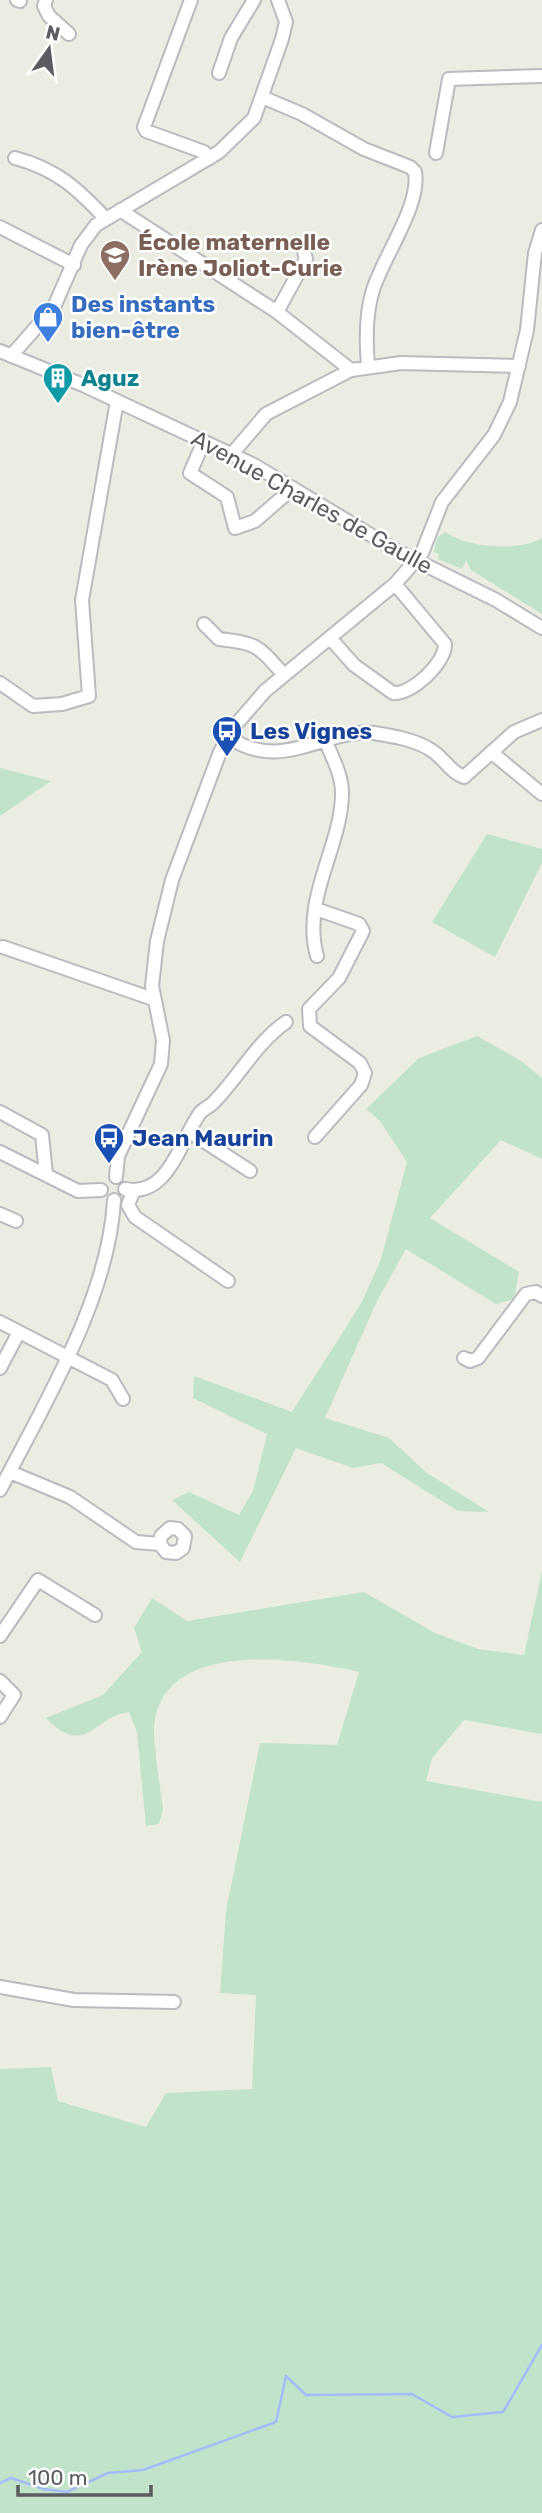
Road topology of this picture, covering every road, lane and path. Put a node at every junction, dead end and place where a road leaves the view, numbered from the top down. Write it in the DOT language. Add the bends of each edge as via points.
graph roads {
  1 [pos="46,0"];
  2 [pos="191,0"];
  3 [pos="254,0"];
  4 [pos="278,0"];
  5 [pos="69,34"];
  6 [pos="219,73"];
  7 [pos="542,76"];
  8 [pos="262,97"];
  9 [pos="436,153"];
  10 [pos="15,158"];
  11 [pos="210,158"];
  12 [pos="120,210"];
  13 [pos="105,218"];
  14 [pos="0,227"];
  15 [pos="542,230"];
  16 [pos="303,248"];
  17 [pos="74,265"];
  18 [pos="278,312"];
  19 [pos="6,354"];
  20 [pos="368,366"];
  21 [pos="519,366"];
  22 [pos="351,370"];
  23 [pos="117,401"];
  24 [pos="204,441"];
  25 [pos="232,454"];
  26 [pos="293,488"];
  27 [pos="417,561"];
  28 [pos="395,584"];
  29 [pos="204,624"];
  30 [pos="542,628"];
  31 [pos="331,639"];
  32 [pos="284,675"];
  33 [pos="0,683"];
  34 [pos="542,720"];
  35 [pos="228,736"];
  36 [pos="326,742"];
  37 [pos="491,752"];
  38 [pos="542,794"];
  39 [pos="316,909"];
  40 [pos="3,947"];
  41 [pos="317,956"];
  42 [pos="153,999"];
  43 [pos="286,1022"];
  44 [pos="0,1112"];
  45 [pos="190,1132"];
  46 [pos="315,1137"];
  47 [pos="0,1152"];
  48 [pos="250,1171"];
  49 [pos="46,1174"];
  50 [pos="116,1177"];
  51 [pos="101,1190"];
  52 [pos="130,1190"];
  53 [pos="114,1200"];
  54 [pos="0,1214"];
  55 [pos="16,1221"];
  56 [pos="228,1281"];
  57 [pos="542,1296"];
  58 [pos="0,1322"];
  59 [pos="19,1332"];
  60 [pos="68,1358"];
  61 [pos="464,1358"];
  62 [pos="0,1368"];
  63 [pos="122,1399"];
  64 [pos="9,1472"];
  65 [pos="0,1490"];
  66 [pos="160,1544"];
  67 [pos="95,1615"];
  68 [pos="0,1636"];
  69 [pos="0,1681"];
  70 [pos="0,1717"];
  71 [pos="0,1987"];
  72 [pos="174,2002"];
  1 -- 5 [label="street" via="49,16"];
  2 -- 11 [label="street" via="144,127"];
  3 -- 6 [label="street" via="231,38"];
  4 -- 8 [label="street" via="286,22"];
  7 -- 9 [label="street" via="449,79"];
  8 -- 11 [label="street" via="244,132"];
  8 -- 20 [label="street" via="415,172 412,197 373,290"];
  10 -- 13 [label="street" via="43,166 77,189"];
  11 -- 12 [label="street"];
  12 -- 13 [label="street"];
  12 -- 18 [label="street"];
  13 -- 17 [label="street" via="88,233"];
  14 -- 17 [label="street"];
  15 -- 21 [label="street"];
  16 -- 18 [label="street" via="306,259"];
  17 -- 19 [label="street" via="54,307"];
  18 -- 22 [label="street"];
  19 -- 23 [label="street, Avenue Charles de Gaulle"];
  20 -- 21 [label="street"];
  20 -- 22 [label="street"];
  21 -- 27 [label="street" via="504,418 483,451 450,488"];
  22 -- 25 [label="street" via="266,414"];
  23 -- 24 [label="street, Avenue Charles de Gaulle"];
  23 -- 33 [label="street" via="82,600 89,696 33,706"];
  24 -- 25 [label="street, Avenue Charles de Gaulle"];
  24 -- 26 [label="street" via="190,472 227,497 235,528 255,521"];
  25 -- 26 [label="street, Avenue Charles de Gaulle"];
  26 -- 27 [label="street, Avenue Charles de Gaulle"];
  27 -- 28 [label="street"];
  27 -- 30 [label="street, Avenue Charles de Gaulle"];
  28 -- 31 [label="street"];
  28 -- 31 [label="street" via="445,644 442,657 408,691 393,693 354,665"];
  29 -- 32 [label="street" via="219,639 259,647"];
  31 -- 32 [label="street"];
  32 -- 35 [label="street"];
  34 -- 37 [label="street" via="514,732"];
  35 -- 36 [label="street" via="262,750 303,749"];
  35 -- 42 [label="street" via="167,896 152,972"];
  36 -- 37 [label="street" via="357,733 386,735 433,751 464,777"];
  36 -- 39 [label="street" via="342,794"];
  37 -- 38 [label="street"];
  39 -- 41 [label="street" via="312,938"];
  39 -- 46 [label="street" via="359,924 363,931 339,978 309,1009 310,1026 360,1063 365,1073 361,1084"];
  40 -- 42 [label="street"];
  42 -- 50 [label="street" via="163,1040 162,1063 118,1156"];
  43 -- 45 [label="street" via="247,1059 213,1104 201,1112"];
  44 -- 49 [label="street" via="43,1135"];
  45 -- 48 [label="street"];
  45 -- 52 [label="street" via="165,1173 154,1183"];
  47 -- 49 [label="street"];
  49 -- 51 [label="street" via="78,1191"];
  50 -- 51 [label="street" via="105,1180"];
  50 -- 52 [label="street"];
  51 -- 53 [label="street"];
  52 -- 53 [label="street"];
  52 -- 56 [label="street" via="128,1205 135,1217"];
  53 -- 60 [label="street" via="103,1259"];
  54 -- 55 [label="street"];
  57 -- 61 [label="street" via="526,1294 478,1358"];
  58 -- 59 [label="street"];
  59 -- 60 [label="street"];
  59 -- 62 [label="street"];
  60 -- 63 [label="street" via="112,1380"];
  60 -- 64 [label="street"];
  64 -- 65 [label="street"];
  64 -- 66 [label="street" via="71,1497 136,1542"];
  67 -- 68 [label="street" via="38,1580"];
  69 -- 70 [label="street" via="14,1695"];
  71 -- 72 [label="street" via="74,2000"];
}
